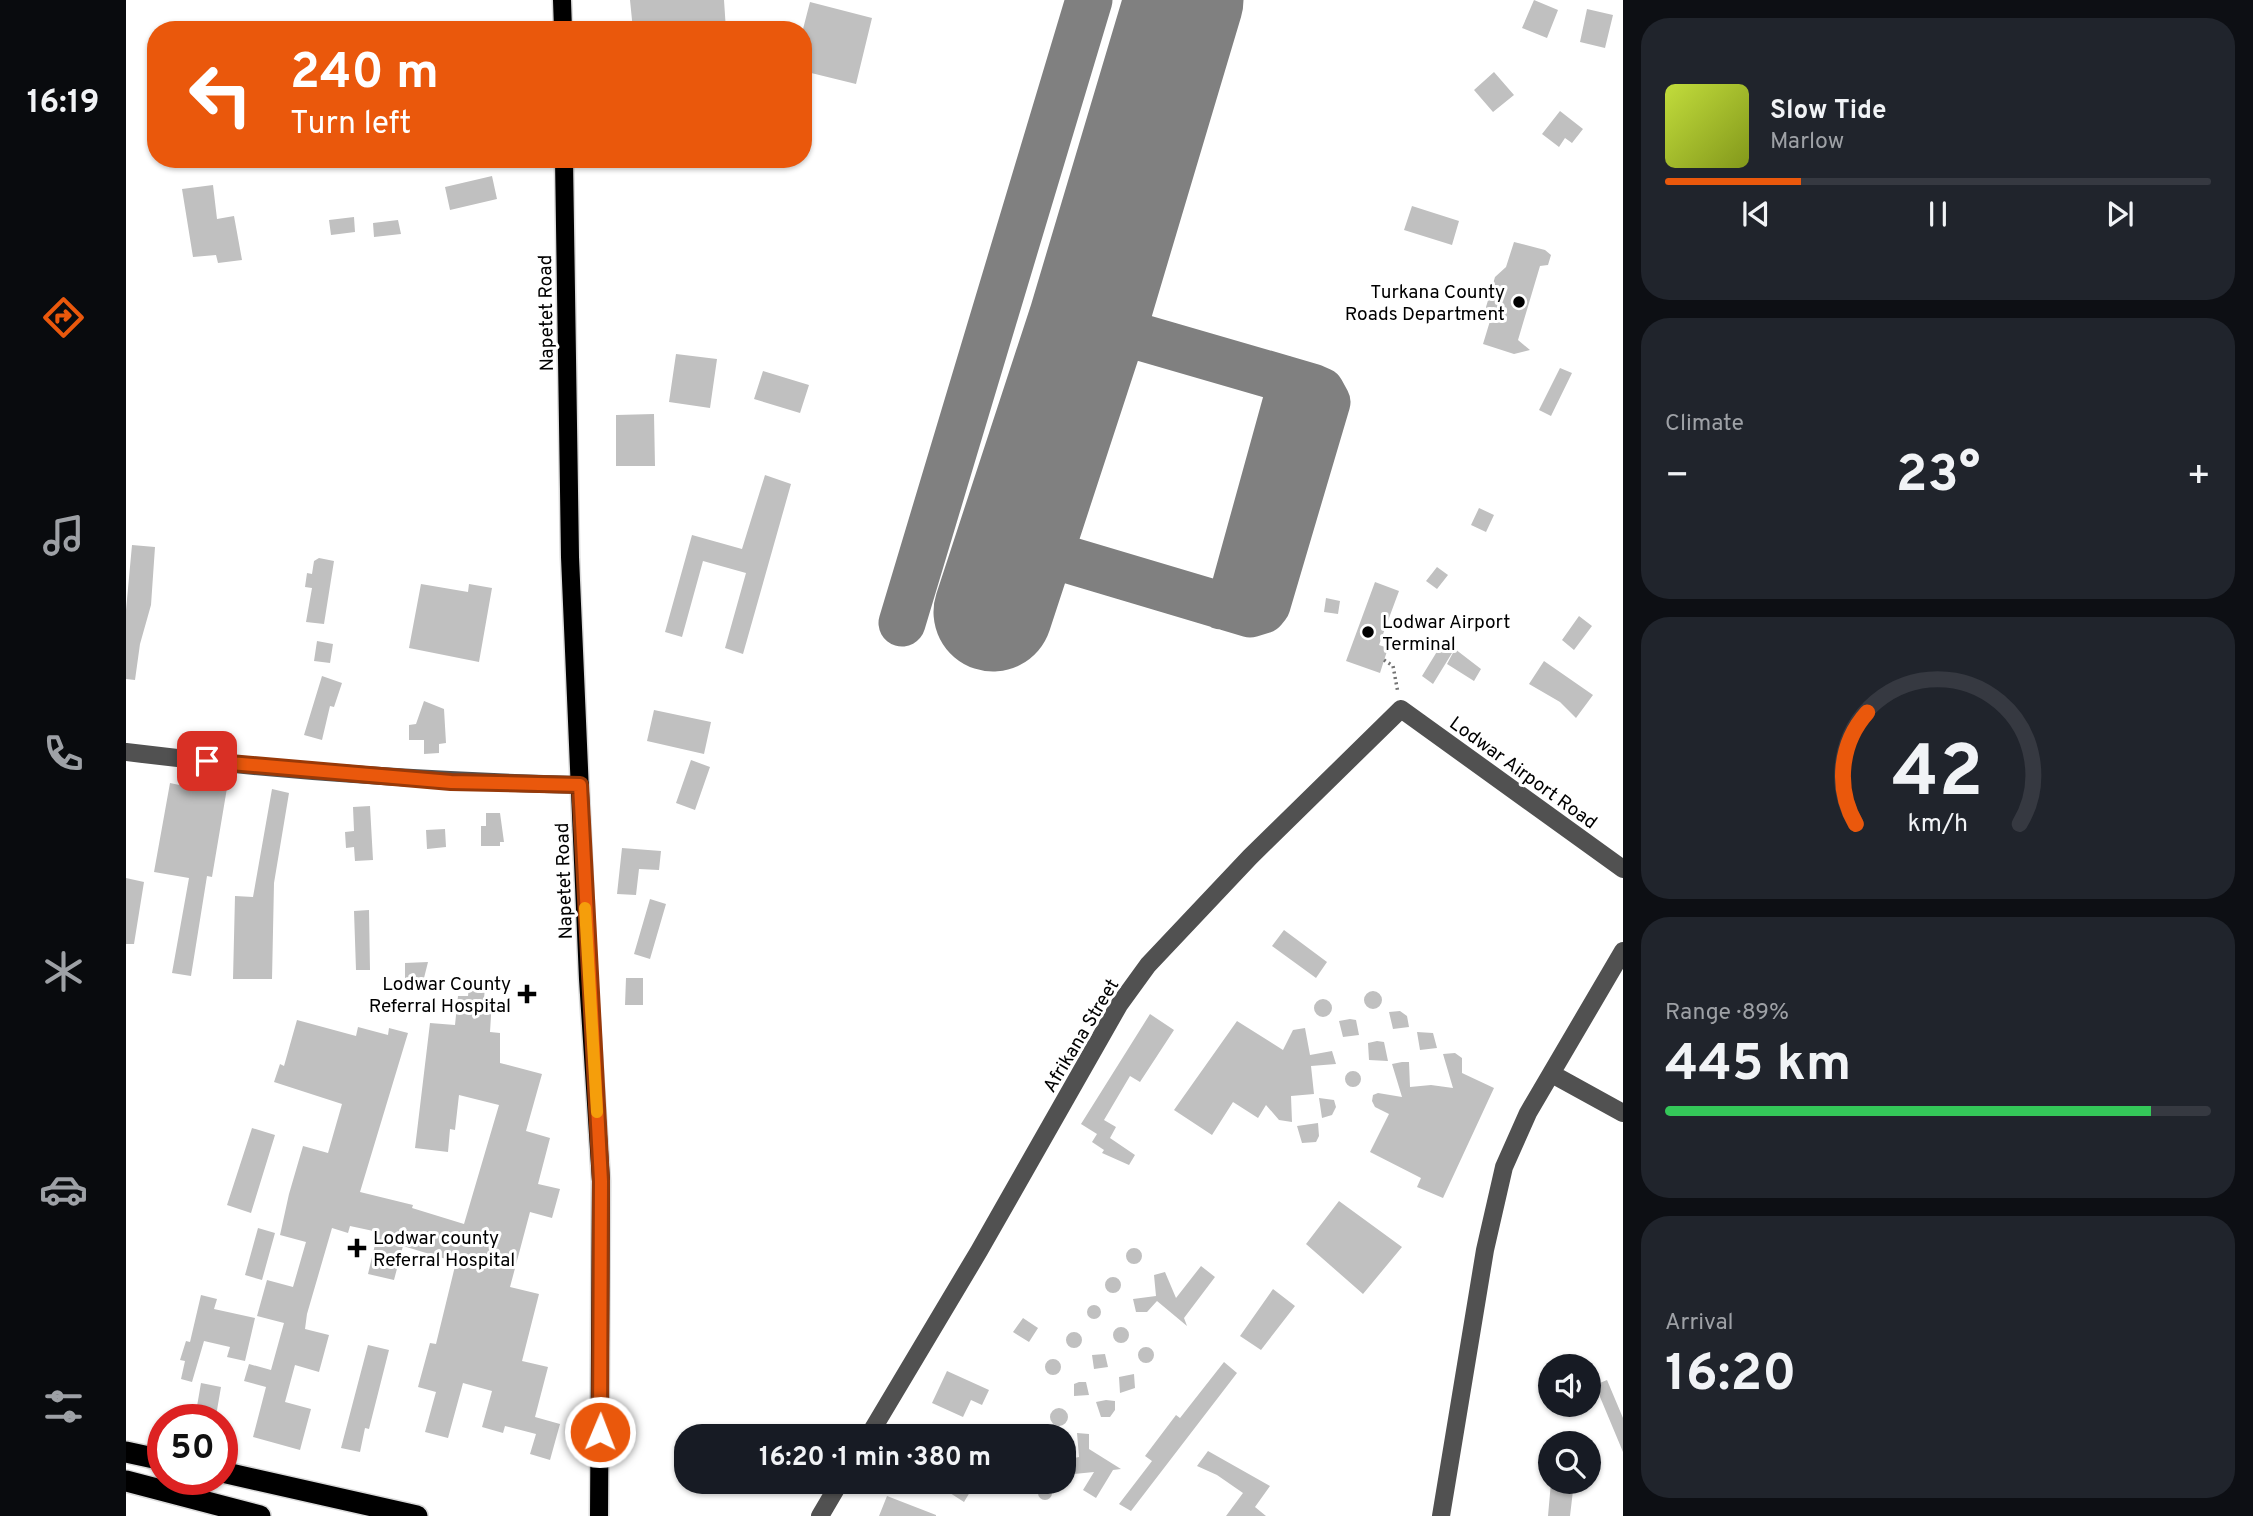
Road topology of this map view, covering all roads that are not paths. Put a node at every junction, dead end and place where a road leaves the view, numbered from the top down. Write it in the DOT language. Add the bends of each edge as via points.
graph roads {
  1 [pos="562,0"];
  2 [pos="563,21"];
  3 [pos="564,168"];
  4 [pos="1401,709"];
  5 [pos="126,752"];
  6 [pos="580,785"];
  7 [pos="1623,869"];
  8 [pos="1623,951"];
  9 [pos="1552,1074"];
  10 [pos="1623,1113"];
  11 [pos="875,1424"];
  12 [pos="126,1452"];
  13 [pos="147,1457"];
  14 [pos="238,1476"];
  15 [pos="126,1481"];
  16 [pos="833,1494"];
  17 [pos="260,1516"];
  18 [pos="417,1516"];
  19 [pos="599,1516"];
  20 [pos="820,1516"];
  21 [pos="1441,1516"];
  1 -- 2 [label="main road"];
  3 -- 6 [label="main road, Napetet Road" via="570,557"];
  4 -- 7 [label="street, Lodwar Airport Road"];
  4 -- 11 [label="street, Afrikana Street" via="1250,857 1141,975 1119,1005"];
  5 -- 6 [label="street" via="438,781"];
  6 -- 19 [label="main road, Napetet Road" via="601,1181"];
  8 -- 9 [label="street"];
  9 -- 10 [label="street"];
  9 -- 21 [label="street" via="1511,1147 1497,1192"];
  12 -- 13 [label="highway"];
  14 -- 18 [label="highway"];
  15 -- 17 [label="highway"];
  16 -- 20 [label="street"];
}
